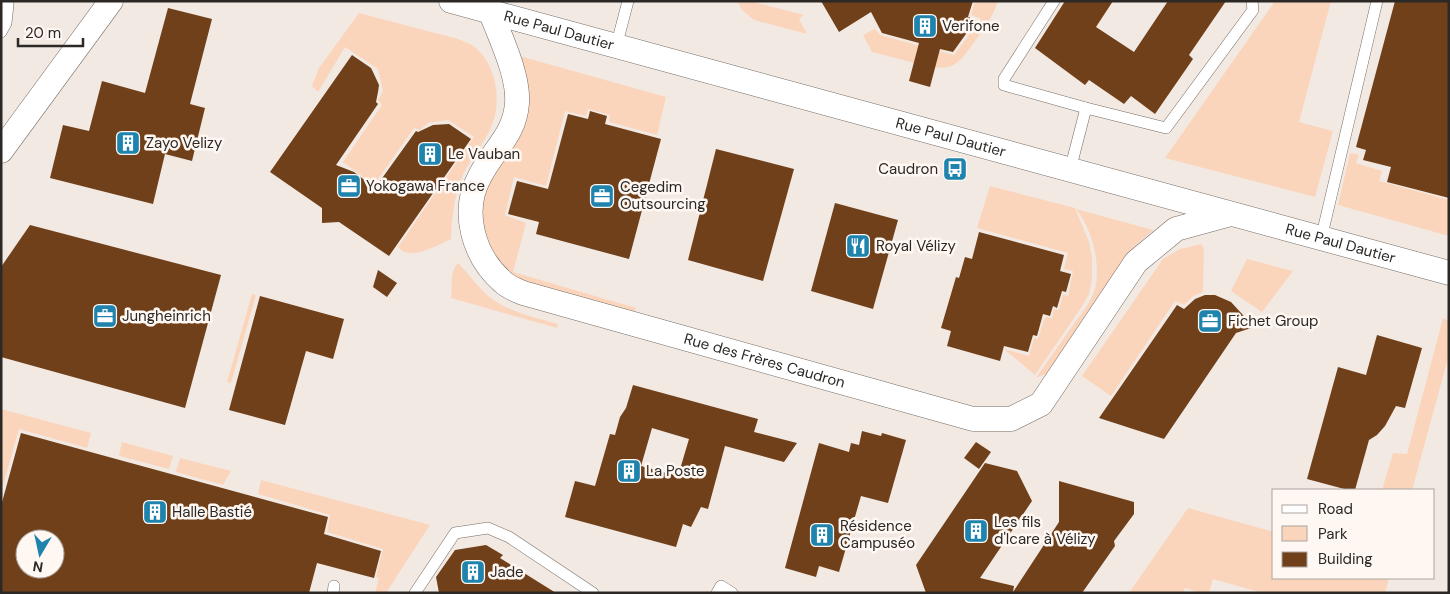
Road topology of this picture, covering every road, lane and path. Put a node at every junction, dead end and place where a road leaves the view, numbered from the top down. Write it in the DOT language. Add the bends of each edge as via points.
graph roads {
  1 [pos="4,1"];
  2 [pos="111,1"];
  3 [pos="451,1"];
  4 [pos="628,1"];
  5 [pos="1054,1"];
  6 [pos="1252,1"];
  7 [pos="1378,1"];
  8 [pos="491,13"];
  9 [pos="1,32"];
  10 [pos="616,47"];
  11 [pos="1086,108"];
  12 [pos="1,151"];
  13 [pos="1070,170"];
  14 [pos="1231,214"];
  15 [pos="1322,239"];
  16 [pos="1449,273"];
  17 [pos="415,593"];
  18 [pos="593,593"];
  19 [pos="717,593"];
  20 [pos="732,593"];
  1 -- 9 [label="lane" via="8,5 6,23"];
  2 -- 12 [label="street"];
  3 -- 8 [label="street, Rue Paul Dautier"];
  4 -- 10 [label="lane"];
  5 -- 11 [label="lane" via="1004,79 1004,85"];
  6 -- 11 [label="lane" via="1253,10 1166,128"];
  7 -- 15 [label="lane"];
  8 -- 10 [label="street, Rue Paul Dautier"];
  8 -- 14 [label="street, Rue des Frères Caudron" via="513,71 517,103 509,133 485,167 471,198 471,226 481,257 504,284 523,294 973,419 1011,419 1041,404 1136,262 1176,229"];
  10 -- 13 [label="street, Rue Paul Dautier"];
  11 -- 13 [label="lane"];
  13 -- 14 [label="street, Rue Paul Dautier"];
  14 -- 15 [label="street, Rue Paul Dautier"];
  15 -- 16 [label="street, Rue Paul Dautier"];
  17 -- 18 [label="lane" via="455,533 488,528 509,537"];
  19 -- 20 [label="lane" via="721,586"];
}
